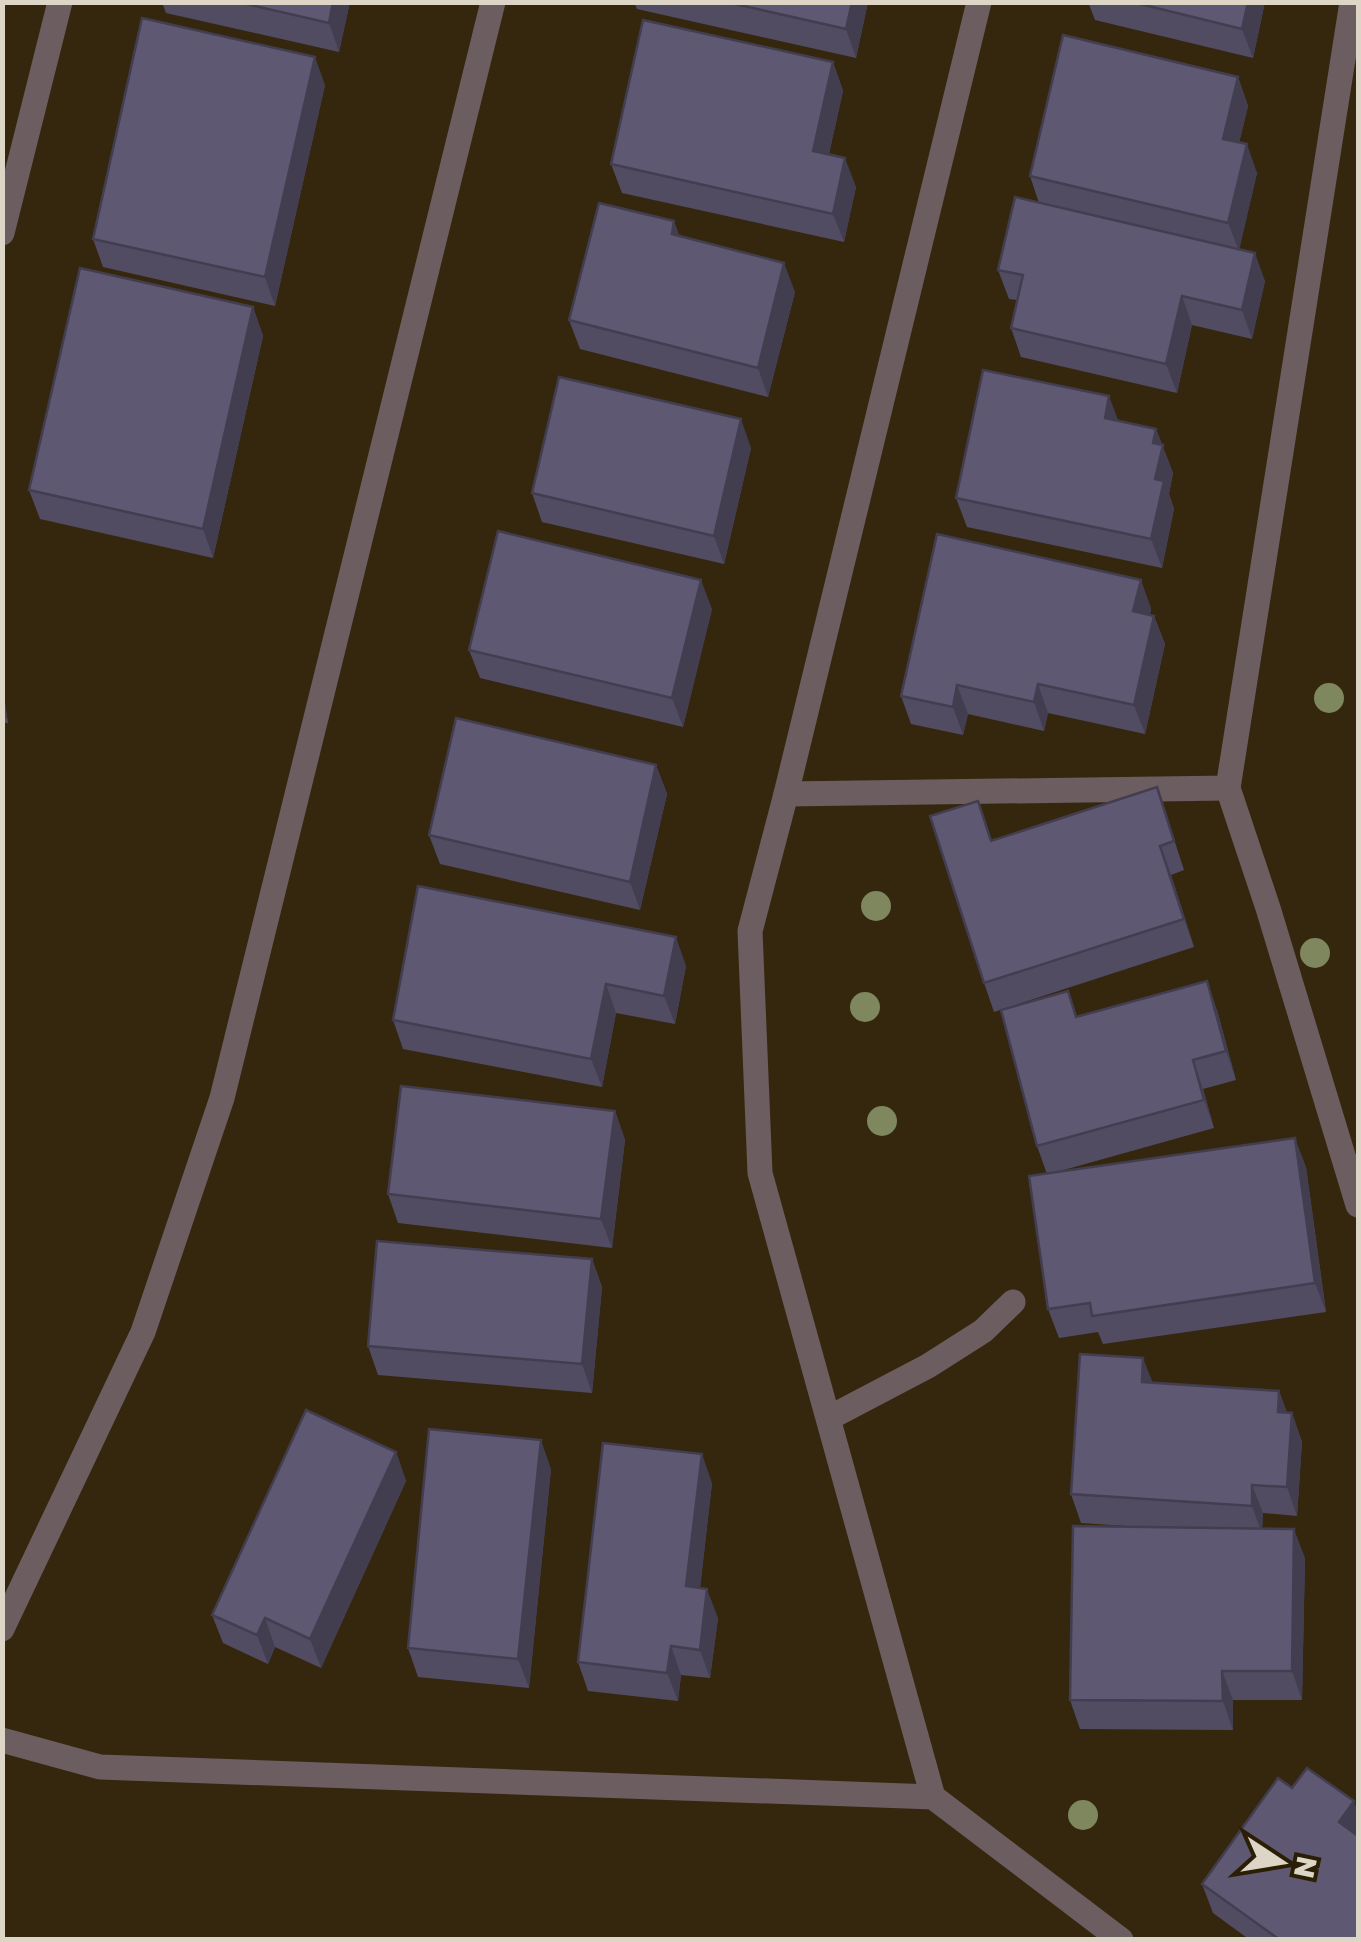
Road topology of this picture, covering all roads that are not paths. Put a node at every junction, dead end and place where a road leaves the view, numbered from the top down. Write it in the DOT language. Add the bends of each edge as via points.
graph roads {
  1 [pos="60,2"];
  2 [pos="493,2"];
  3 [pos="978,2"];
  4 [pos="1352,2"];
  5 [pos="2,233"];
  6 [pos="1228,788"];
  7 [pos="786,794"];
  8 [pos="1358,1205"];
  9 [pos="1014,1302"];
  10 [pos="828,1418"];
  11 [pos="2,1629"];
  12 [pos="2,1740"];
  13 [pos="933,1797"];
  14 [pos="1121,1940"];
  1 -- 5 [label="street"];
  2 -- 11 [label="street" via="222,1098 143,1332"];
  3 -- 7 [label="street"];
  4 -- 6 [label="street"];
  6 -- 7 [label="street"];
  6 -- 8 [label="street"];
  7 -- 10 [label="street" via="750,931 760,1172"];
  9 -- 10 [label="street" via="983,1332"];
  10 -- 13 [label="street"];
  12 -- 13 [label="street" via="100,1767"];
  13 -- 14 [label="street"];
}
